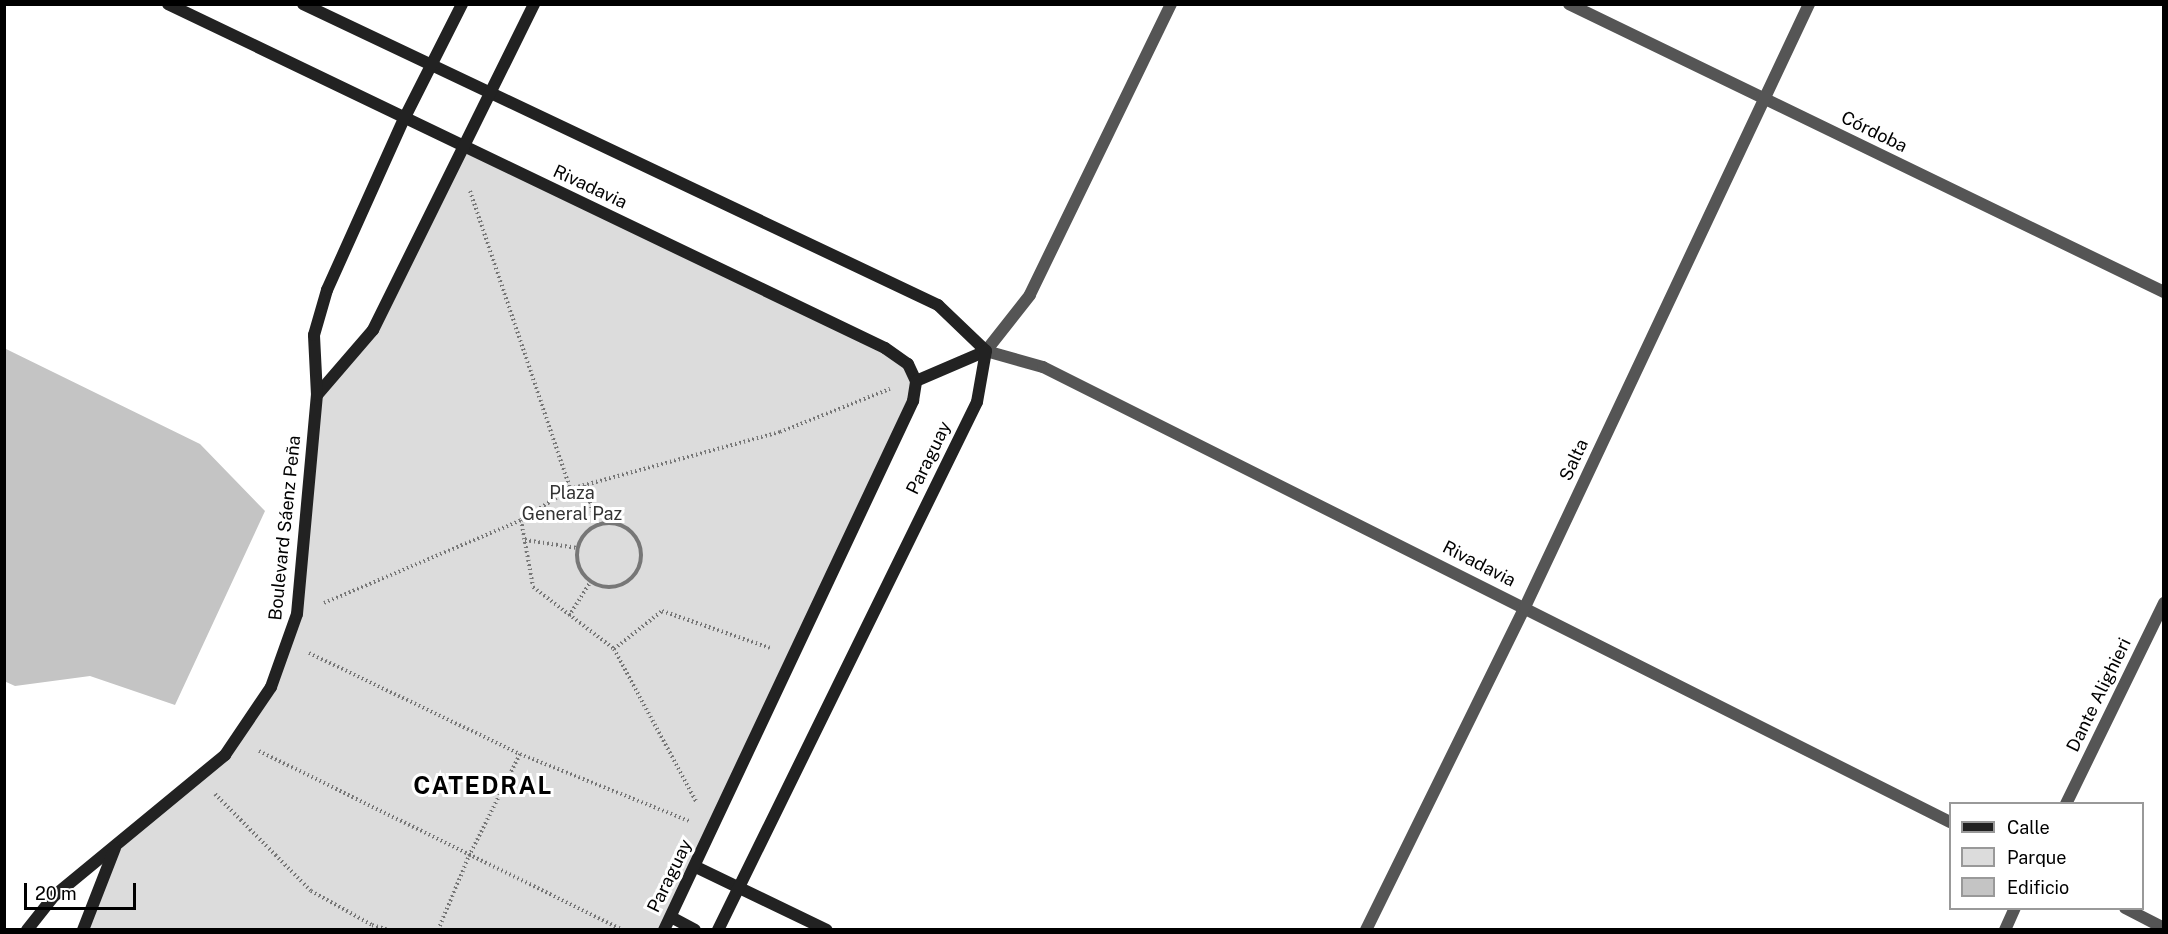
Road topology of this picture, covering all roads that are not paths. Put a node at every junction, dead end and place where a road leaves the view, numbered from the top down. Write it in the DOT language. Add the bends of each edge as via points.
graph roads {
  1 [pos="168,4"];
  2 [pos="303,4"];
  3 [pos="462,4"];
  4 [pos="534,4"];
  5 [pos="1171,4"];
  6 [pos="1569,4"];
  7 [pos="1809,4"];
  8 [pos="432,64"];
  9 [pos="491,95"];
  10 [pos="1763,98"];
  11 [pos="404,119"];
  12 [pos="462,146"];
  13 [pos="2163,292"];
  14 [pos="987,351"];
  15 [pos="916,381"];
  16 [pos="318,395"];
  17 [pos="2163,603"];
  18 [pos="1525,607"];
  19 [pos="2067,802"];
  20 [pos="1949,821"];
  21 [pos="115,847"];
  22 [pos="696,867"];
  23 [pos="739,887"];
  24 [pos="2015,910"];
  25 [pos="2127,910"];
  26 [pos="671,917"];
  27 [pos="2163,928"];
  28 [pos="27,930"];
  29 [pos="83,930"];
  30 [pos="664,930"];
  31 [pos="695,930"];
  32 [pos="718,930"];
  33 [pos="827,930"];
  34 [pos="1366,930"];
  35 [pos="2005,930"];
  1 -- 11 [label="main road, Rivadavia"];
  2 -- 8 [label="main road, Rivadavia"];
  3 -- 8 [label="main road, Boulevard Sáenz Peña"];
  4 -- 9 [label="main road"];
  5 -- 14 [label="street, Paraguay" via="1030,296"];
  6 -- 10 [label="street, Córdoba"];
  7 -- 10 [label="street, Salta"];
  8 -- 9 [label="main road, Rivadavia"];
  8 -- 11 [label="main road, Boulevard Sáenz Peña"];
  9 -- 12 [label="main road"];
  9 -- 14 [label="main road, Rivadavia" via="938,305"];
  10 -- 13 [label="street, Córdoba"];
  10 -- 18 [label="street, Salta"];
  11 -- 12 [label="main road, Rivadavia"];
  11 -- 16 [label="main road, Boulevard Sáenz Peña" via="327,290 314,335"];
  12 -- 15 [label="main road, Rivadavia" via="885,348 908,364"];
  12 -- 16 [label="main road" via="374,330"];
  14 -- 15 [label="main road"];
  14 -- 18 [label="street, Rivadavia" via="1043,367"];
  14 -- 23 [label="main road, Paraguay" via="976,402"];
  15 -- 22 [label="main road, Paraguay" via="913,401"];
  16 -- 21 [label="main road, Boulevard Sáenz Peña" via="297,614 271,687 237,740 200,779"];
  17 -- 19 [label="street, Dante Alighieri"];
  18 -- 20 [label="street, Rivadavia"];
  18 -- 34 [label="street, Salta"];
  21 -- 28 [label="main road, Boulevard Sáenz Peña" via="54,896"];
  21 -- 29 [label="main road"];
  22 -- 23 [label="main road"];
  22 -- 26 [label="main road, Paraguay"];
  23 -- 32 [label="main road, Paraguay"];
  23 -- 33 [label="main road"];
  24 -- 35 [label="street"];
  25 -- 27 [label="street"];
  26 -- 30 [label="main road, Paraguay"];
  26 -- 31 [label="main road"];
}
